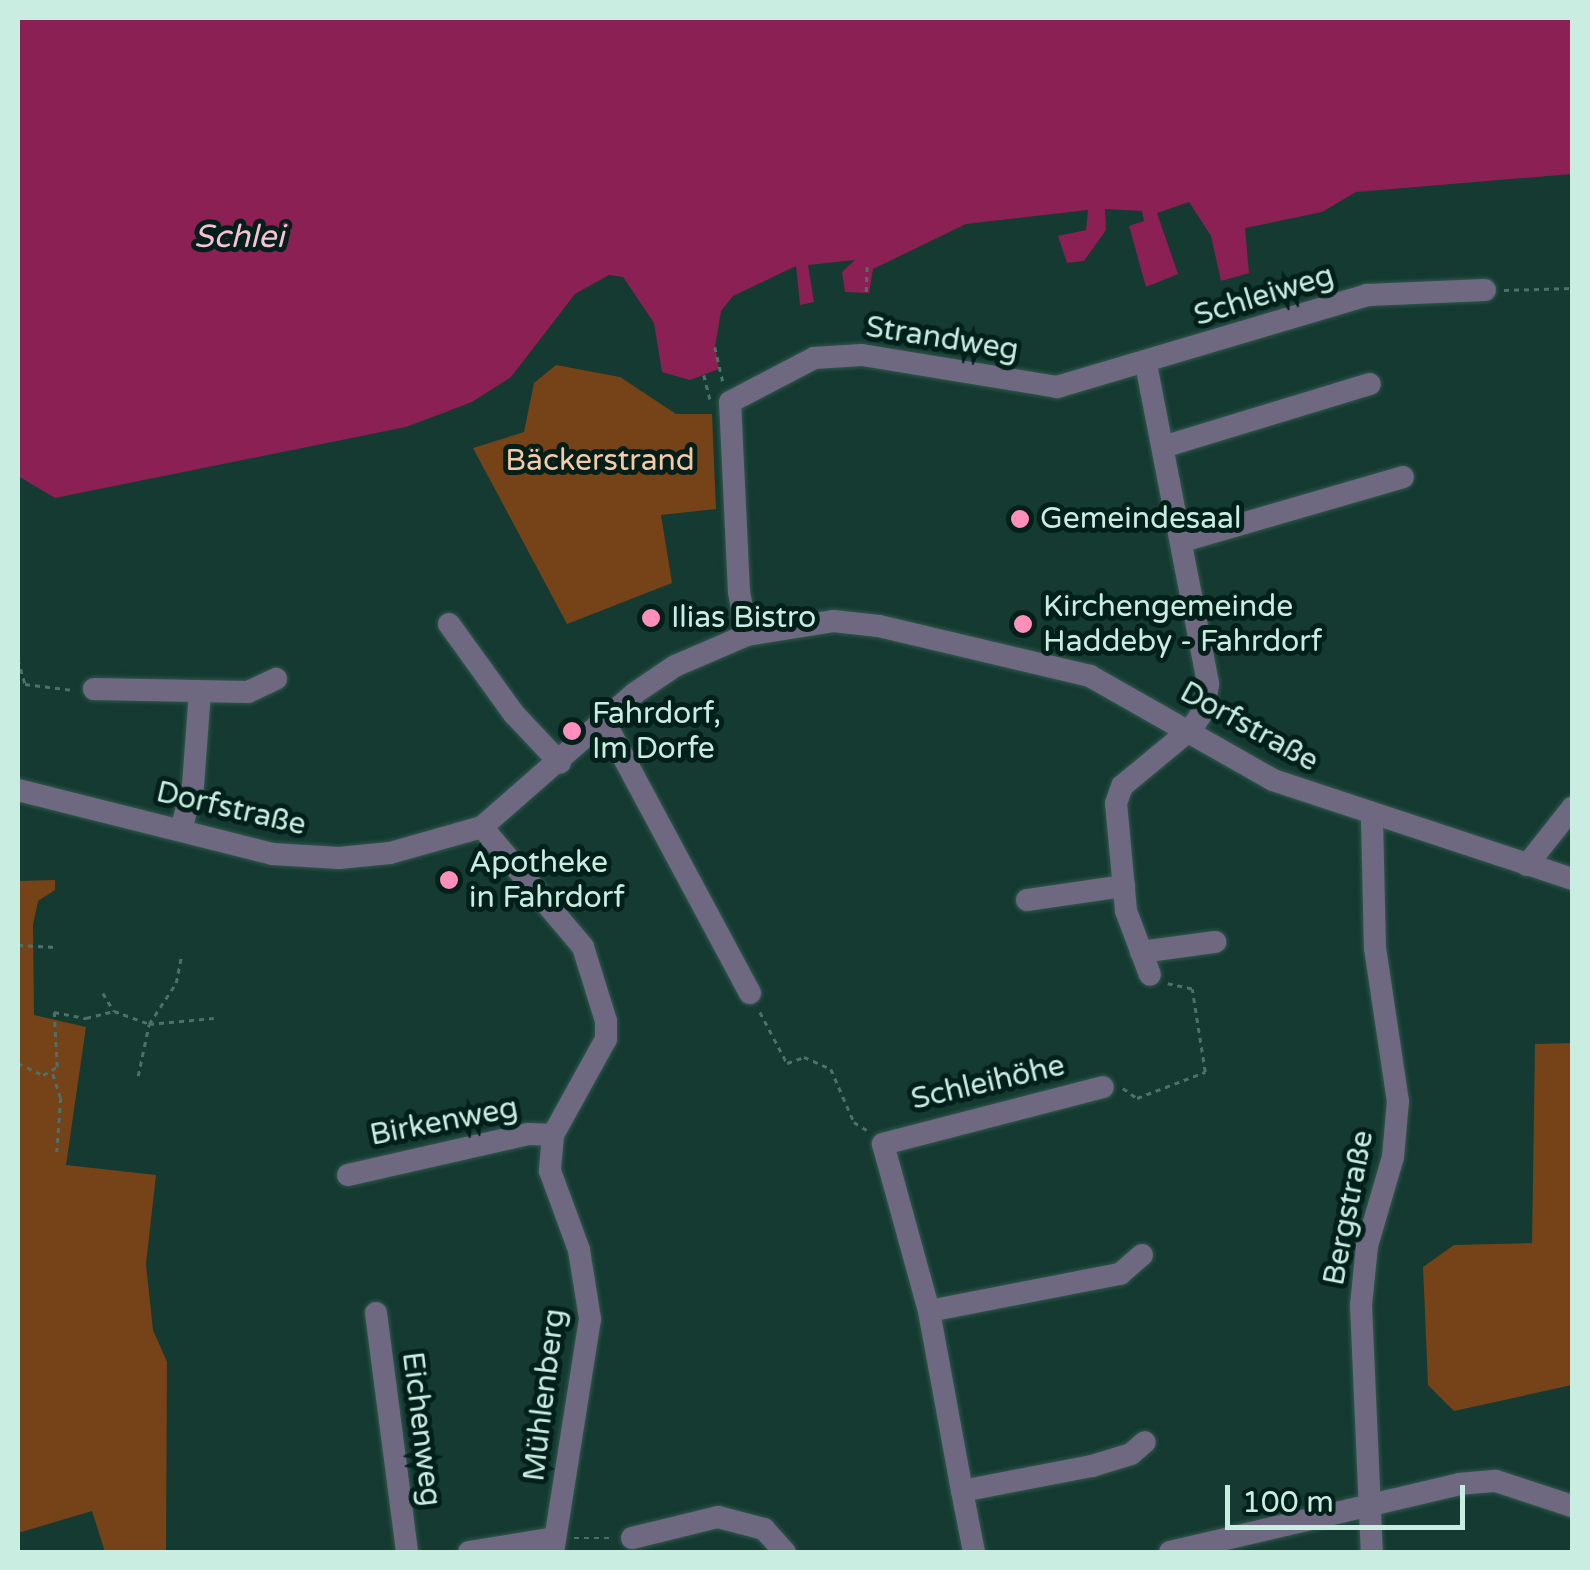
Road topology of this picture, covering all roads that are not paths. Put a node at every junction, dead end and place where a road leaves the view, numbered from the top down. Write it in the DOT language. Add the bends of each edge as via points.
graph roads {
  1 [pos="1485,290"];
  2 [pos="1146,364"];
  3 [pos="1370,384"];
  4 [pos="1166,446"];
  5 [pos="1403,477"];
  6 [pos="1183,541"];
  7 [pos="449,624"];
  8 [pos="748,635"];
  9 [pos="276,679"];
  10 [pos="94,690"];
  11 [pos="200,692"];
  12 [pos="603,720"];
  13 [pos="1191,729"];
  14 [pos="560,762"];
  15 [pos="18,790"];
  16 [pos="1572,808"];
  17 [pos="1372,818"];
  18 [pos="482,827"];
  19 [pos="180,830"];
  20 [pos="1527,865"];
  21 [pos="1572,879"];
  22 [pos="1124,886"];
  23 [pos="1027,900"];
  24 [pos="1216,942"];
  25 [pos="1141,952"];
  26 [pos="1150,975"];
  27 [pos="750,993"];
  28 [pos="1103,1087"];
  29 [pos="553,1135"];
  30 [pos="348,1174"];
  31 [pos="1142,1255"];
  32 [pos="929,1311"];
  33 [pos="376,1313"];
  34 [pos="1145,1442"];
  35 [pos="962,1491"];
  36 [pos="1370,1505"];
  37 [pos="1572,1506"];
  38 [pos="632,1538"];
  39 [pos="554,1545"];
  40 [pos="407,1552"];
  41 [pos="469,1552"];
  42 [pos="784,1552"];
  43 [pos="974,1552"];
  44 [pos="1170,1552"];
  45 [pos="1372,1552"];
  1 -- 2 [label="street, Schleiweg" via="1368,296"];
  2 -- 4 [label="street"];
  2 -- 8 [label="street, Strandweg" via="1056,388 834,354 740,392 730,402 738,592"];
  3 -- 4 [label="street"];
  4 -- 6 [label="street"];
  5 -- 6 [label="street"];
  6 -- 13 [label="street" via="1208,684 1204,710"];
  7 -- 14 [label="street" via="514,714"];
  8 -- 12 [label="street, Dorfstraße" via="654,678"];
  8 -- 13 [label="street, Dorfstraße" via="834,621 879,626 1090,676"];
  9 -- 11 [label="street" via="248,692"];
  10 -- 11 [label="street"];
  11 -- 19 [label="street" via="193,785"];
  12 -- 14 [label="street, Dorfstraße"];
  12 -- 27 [label="street"];
  13 -- 17 [label="street, Dorfstraße" via="1273,780"];
  13 -- 22 [label="street" via="1122,786 1116,804"];
  14 -- 18 [label="street, Dorfstraße"];
  15 -- 19 [label="street, Dorfstraße"];
  16 -- 20 [label="street"];
  17 -- 20 [label="street, Dorfstraße"];
  17 -- 36 [label="street, Bergstraße" via="1376,948 1398,1100 1393,1158 1364,1275"];
  18 -- 19 [label="street, Dorfstraße" via="390,853 339,858 272,854"];
  18 -- 29 [label="street" via="583,948 600,993 606,1040"];
  20 -- 21 [label="street, Dorfstraße"];
  22 -- 23 [label="street"];
  22 -- 25 [label="street"];
  24 -- 25 [label="street"];
  25 -- 26 [label="street"];
  28 -- 32 [label="street, Schleihöhe" via="892,1136 883,1144"];
  29 -- 30 [label="street, Birkenweg" via="528,1134"];
  29 -- 39 [label="street, Mühlenberg" via="550,1171 578,1250 590,1318"];
  31 -- 32 [label="street" via="1120,1274"];
  32 -- 35 [label="street, Schleihöhe"];
  33 -- 40 [label="street, Eichenweg"];
  34 -- 35 [label="street" via="1131,1454 1092,1466"];
  35 -- 43 [label="street, Schleihöhe"];
  36 -- 37 [label="street" via="1496,1480"];
  36 -- 44 [label="street"];
  36 -- 45 [label="street, Bergstraße"];
  38 -- 42 [label="street" via="718,1516 764,1529"];
  39 -- 41 [label="street"];
}
